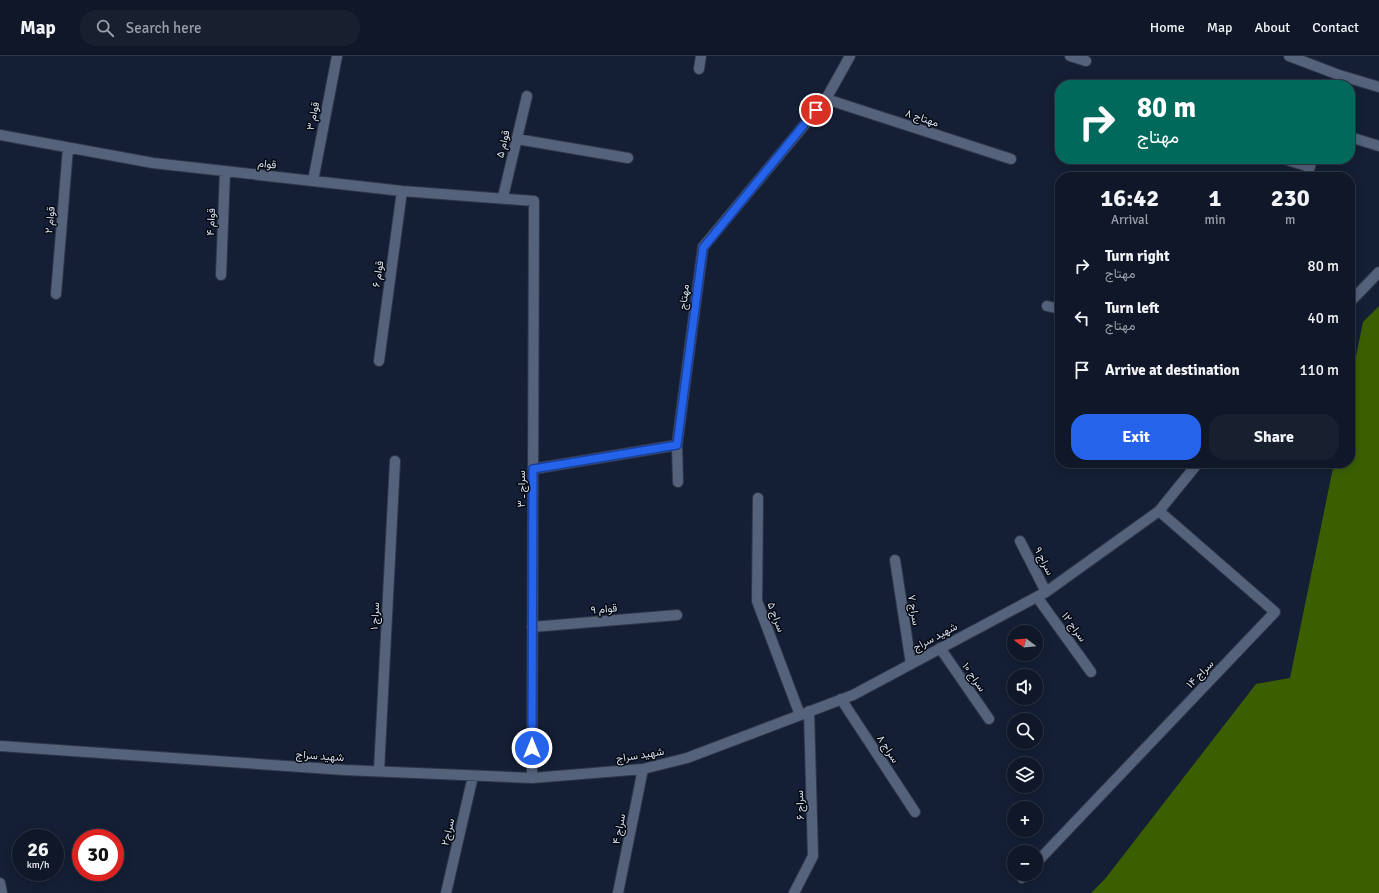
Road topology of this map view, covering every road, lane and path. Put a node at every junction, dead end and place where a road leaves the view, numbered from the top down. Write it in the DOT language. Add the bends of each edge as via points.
graph roads {
  1 [pos="337,56"];
  2 [pos="701,56"];
  3 [pos="850,56"];
  4 [pos="1070,56"];
  5 [pos="1289,56"];
  6 [pos="1086,61"];
  7 [pos="699,69"];
  8 [pos="1337,80"];
  9 [pos="1355,83"];
  10 [pos="1379,87"];
  11 [pos="527,96"];
  12 [pos="826,99"];
  13 [pos="0,135"];
  14 [pos="517,139"];
  15 [pos="1355,139"];
  16 [pos="1379,146"];
  17 [pos="68,148"];
  18 [pos="628,158"];
  19 [pos="1011,159"];
  20 [pos="1298,164"];
  21 [pos="1309,168"];
  22 [pos="225,171"];
  23 [pos="313,181"];
  24 [pos="402,191"];
  25 [pos="503,198"];
  26 [pos="534,201"];
  27 [pos="1379,272"];
  28 [pos="221,275"];
  29 [pos="56,294"];
  30 [pos="1355,297"];
  31 [pos="1047,306"];
  32 [pos="1055,308"];
  33 [pos="379,361"];
  34 [pos="677,445"];
  35 [pos="395,461"];
  36 [pos="1194,468"];
  37 [pos="533,469"];
  38 [pos="678,482"];
  39 [pos="758,498"];
  40 [pos="1159,511"];
  41 [pos="1020,540"];
  42 [pos="894,560"];
  43 [pos="1041,594"];
  44 [pos="677,615"];
  45 [pos="532,627"];
  46 [pos="940,648"];
  47 [pos="910,664"];
  48 [pos="1091,672"];
  49 [pos="841,699"];
  50 [pos="805,713"];
  51 [pos="989,719"];
  52 [pos="0,746"];
  53 [pos="643,769"];
  54 [pos="379,771"];
  55 [pos="473,776"];
  56 [pos="532,778"];
  57 [pos="915,812"];
  58 [pos="1043,856"];
  59 [pos="0,883"];
  60 [pos="2,893"];
  61 [pos="446,893"];
  62 [pos="618,893"];
  63 [pos="794,893"];
  1 -- 23 [label="street, قوام ۳"];
  2 -- 7 [label="street"];
  3 -- 12 [label="street, مهتاج"];
  4 -- 6 [label="street"];
  5 -- 8 [label="street"];
  9 -- 10 [label="street"];
  11 -- 14 [label="street, قوام ۵"];
  12 -- 19 [label="street, مهتاج ۸"];
  12 -- 34 [label="street, مهتاج" via="703,248"];
  13 -- 17 [label="street, قوام"];
  14 -- 18 [label="street"];
  14 -- 25 [label="street, قوام ۵"];
  15 -- 16 [label="street"];
  17 -- 22 [label="street, قوام" via="153,163"];
  17 -- 29 [label="street, قوام ۲"];
  20 -- 21 [label="street"];
  22 -- 23 [label="street, قوام"];
  22 -- 28 [label="street, قوام ۴"];
  23 -- 24 [label="street, قوام"];
  24 -- 25 [label="street, قوام"];
  24 -- 33 [label="street, قوام ۶"];
  25 -- 26 [label="street, قوام"];
  26 -- 37 [label="street, سراج ـ ۳"];
  27 -- 30 [label="street"];
  31 -- 32 [label="street"];
  34 -- 37 [label="street"];
  34 -- 38 [label="street, مهتاج"];
  35 -- 54 [label="street, سراج ۱"];
  36 -- 40 [label="street, شهید سراج"];
  37 -- 45 [label="street, سراج ـ ۳"];
  39 -- 50 [label="street, سراج ۵" via="757,601"];
  40 -- 43 [label="street, شهید سراج"];
  40 -- 58 [label="street, سراج ۱۴" via="1275,612"];
  41 -- 43 [label="street, سراج ۹"];
  42 -- 47 [label="street, سراج ۷"];
  43 -- 46 [label="street, شهید سراج"];
  43 -- 48 [label="street, سراج ۱۲"];
  44 -- 45 [label="street, قوام ۹"];
  45 -- 56 [label="street, سراج ـ ۳"];
  46 -- 47 [label="street, شهید سراج"];
  46 -- 51 [label="street, سراج ۱۰"];
  47 -- 49 [label="street, شهید سراج"];
  49 -- 50 [label="street, شهید سراج"];
  49 -- 57 [label="street, سراج ۸"];
  50 -- 53 [label="street, شهید سراج" via="687,758"];
  50 -- 63 [label="street, سراج ۶" via="813,856"];
  52 -- 54 [label="street, شهید سراج"];
  53 -- 56 [label="street, شهید سراج"];
  53 -- 62 [label="street, سراج ۴"];
  54 -- 55 [label="street, شهید سراج"];
  55 -- 56 [label="street, شهید سراج"];
  55 -- 61 [label="street, سراج۲"];
  59 -- 60 [label="street"];
}
